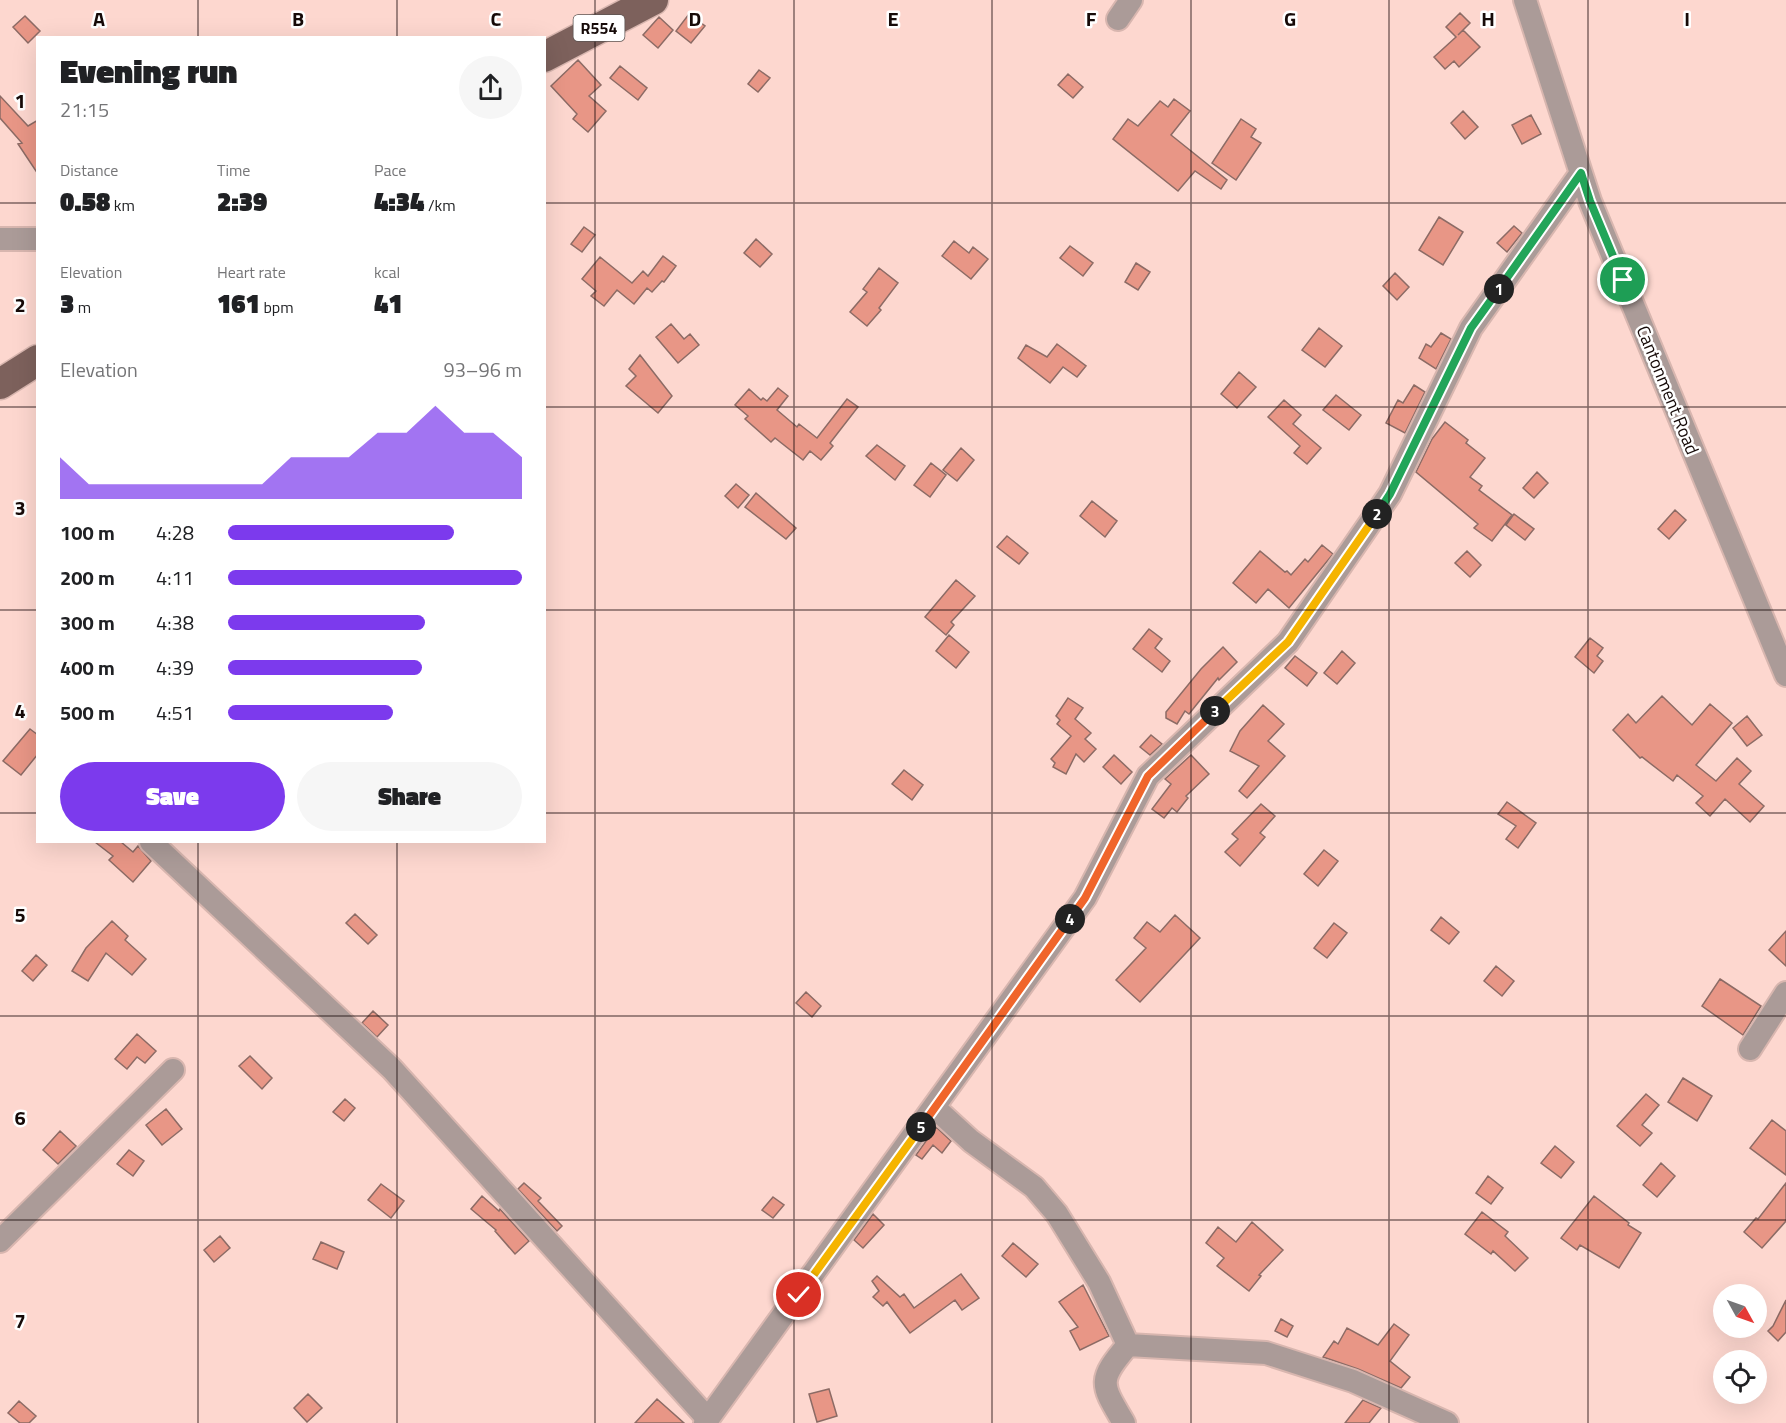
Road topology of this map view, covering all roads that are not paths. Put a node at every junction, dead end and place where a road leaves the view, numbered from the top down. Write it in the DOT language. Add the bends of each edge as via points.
graph roads {
  1 [pos="653,0"];
  2 [pos="1131,0"];
  3 [pos="1525,0"];
  4 [pos="1118,20"];
  5 [pos="546,56"];
  6 [pos="1581,173"];
  7 [pos="0,239"];
  8 [pos="36,239"];
  9 [pos="36,361"];
  10 [pos="0,384"];
  11 [pos="1786,675"];
  12 [pos="152,843"];
  13 [pos="1786,993"];
  14 [pos="1750,1049"];
  15 [pos="173,1070"];
  16 [pos="935,1108"];
  17 [pos="0,1241"];
  18 [pos="1128,1345"];
  19 [pos="706,1421"];
  20 [pos="1124,1423"];
  21 [pos="1447,1423"];
  1 -- 5 [label="main road, R554"];
  2 -- 4 [label="street"];
  3 -- 6 [label="street, Cantonment Road"];
  6 -- 11 [label="street, Cantonment Road"];
  6 -- 16 [label="street" via="1471,328 1390,494 1288,642 1148,776 1085,898"];
  7 -- 8 [label="street"];
  9 -- 10 [label="main road"];
  12 -- 19 [label="street" via="392,1069"];
  13 -- 14 [label="street"];
  15 -- 17 [label="street"];
  16 -- 18 [label="street" via="971,1141 1034,1187 1057,1214 1099,1282"];
  16 -- 19 [label="street"];
  18 -- 20 [label="street" via="1104,1377 1107,1394"];
  18 -- 21 [label="street" via="1266,1353 1353,1381"];
}
